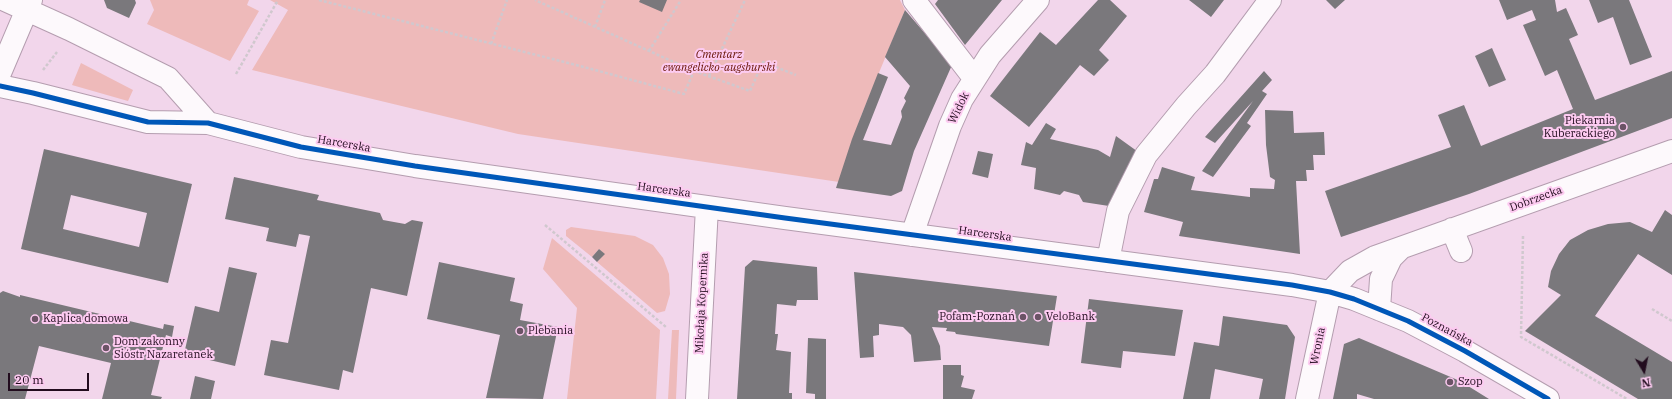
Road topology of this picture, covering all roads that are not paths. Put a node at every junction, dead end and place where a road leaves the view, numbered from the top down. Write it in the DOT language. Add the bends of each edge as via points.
graph roads {
  1 [pos="5,0"];
  2 [pos="914,0"];
  3 [pos="1038,0"];
  4 [pos="1270,0"];
  5 [pos="29,5"];
  6 [pos="0,73"];
  7 [pos="974,78"];
  8 [pos="0,86"];
  9 [pos="208,123"];
  10 [pos="1672,151"];
  11 [pos="706,207"];
  12 [pos="1452,229"];
  13 [pos="912,235"];
  14 [pos="1401,248"];
  15 [pos="1461,251"];
  16 [pos="1108,261"];
  17 [pos="1330,292"];
  18 [pos="1379,309"];
  19 [pos="697,399"];
  20 [pos="1307,399"];
  21 [pos="1548,399"];
  1 -- 5 [label="street"];
  2 -- 7 [label="street"];
  3 -- 7 [label="street, Widok"];
  4 -- 16 [label="street" via="1215,74 1146,155 1118,211"];
  5 -- 6 [label="street"];
  5 -- 9 [label="street" via="168,78"];
  7 -- 13 [label="street, Widok" via="950,126"];
  8 -- 9 [label="street, Harcerska" via="148,122"];
  9 -- 11 [label="street, Harcerska" via="301,147 363,158"];
  10 -- 12 [label="street, Dobrzecka"];
  11 -- 13 [label="street, Harcerska"];
  11 -- 19 [label="street, Mikołaja Kopernika"];
  12 -- 14 [label="street, Dobrzecka"];
  12 -- 15 [label="street"];
  13 -- 16 [label="street, Harcerska"];
  14 -- 17 [label="street, Dobrzecka" via="1356,267"];
  14 -- 18 [label="street" via="1391,258 1381,279"];
  16 -- 17 [label="street, Harcerska"];
  17 -- 18 [label="street, Poznańska"];
  17 -- 20 [label="street, Wronia"];
  18 -- 21 [label="street, Poznańska" via="1465,351"];
}
